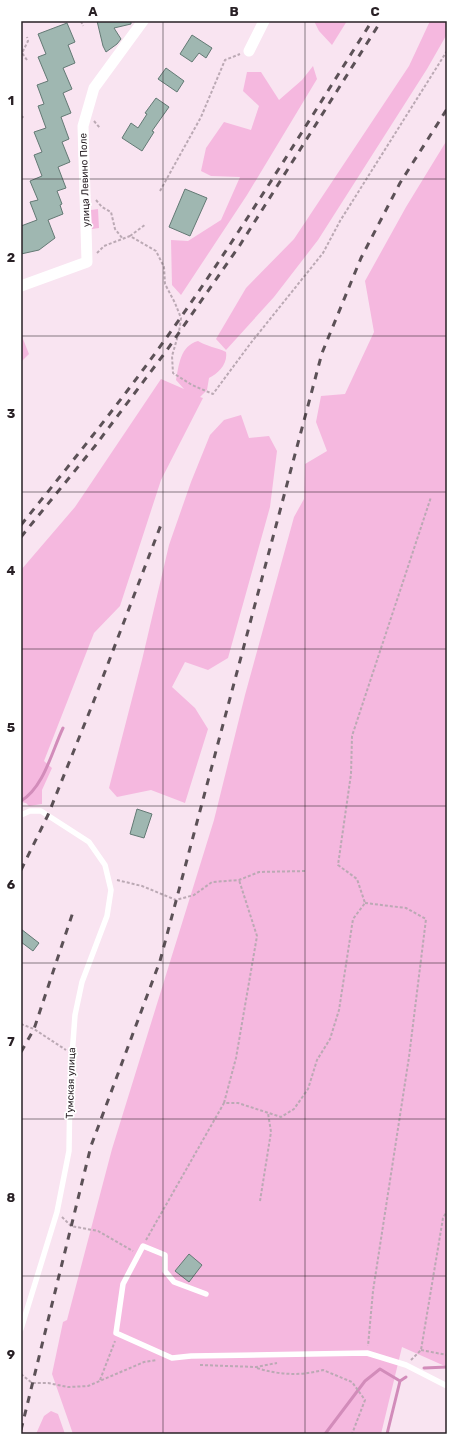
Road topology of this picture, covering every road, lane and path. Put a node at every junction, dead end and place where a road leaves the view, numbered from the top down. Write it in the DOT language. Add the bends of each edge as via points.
graph roads {
  1 [pos="80,21"];
  2 [pos="143,21"];
  3 [pos="264,21"];
  4 [pos="83,26"];
  5 [pos="27,37"];
  6 [pos="249,51"];
  7 [pos="447,51"];
  8 [pos="27,60"];
  9 [pos="21,116"];
  10 [pos="24,118"];
  11 [pos="85,190"];
  12 [pos="160,191"];
  13 [pos="146,224"];
  14 [pos="130,236"];
  15 [pos="123,239"];
  16 [pos="87,262"];
  17 [pos="21,286"];
  18 [pos="431,497"];
  19 [pos="21,815"];
  20 [pos="307,871"];
  21 [pos="108,878"];
  22 [pos="239,880"];
  23 [pos="365,903"];
  24 [pos="21,1024"];
  25 [pos="72,1053"];
  26 [pos="224,1103"];
  27 [pos="268,1113"];
  28 [pos="260,1201"];
  29 [pos="447,1211"];
  30 [pos="57,1212"];
  31 [pos="142,1246"];
  32 [pos="139,1254"];
  33 [pos="206,1294"];
  34 [pos="21,1328"];
  35 [pos="116,1333"];
  36 [pos="421,1350"];
  37 [pos="367,1354"];
  38 [pos="447,1355"];
  39 [pos="172,1358"];
  40 [pos="243,1363"];
  41 [pos="406,1365"];
  42 [pos="21,1374"];
  43 [pos="99,1381"];
  44 [pos="447,1386"];
  45 [pos="352,1434"];
  1 -- 4 [label="path"];
  2 -- 11 [label="street, улица Левино Поле" via="94,88 83,126"];
  3 -- 6 [label="street"];
  5 -- 8 [label="path" via="28,41 22,53"];
  6 -- 12 [label="path" via="225,60 201,116"];
  7 -- 14 [label="path" via="340,221 323,253 213,394 173,373 172,356 181,318 165,284 164,267 156,251"];
  9 -- 10 [label="path"];
  11 -- 15 [label="path" via="111,212 115,230"];
  11 -- 16 [label="street, улица Левино Поле"];
  13 -- 14 [label="path"];
  14 -- 15 [label="path"];
  15 -- 16 [label="path" via="104,246"];
  16 -- 17 [label="street"];
  18 -- 23 [label="path" via="352,736 351,774 338,865 357,879"];
  19 -- 21 [label="lane, Тумская улица" via="30,811 41,811 89,842 105,865"];
  20 -- 22 [label="path" via="259,872"];
  21 -- 22 [label="path" via="142,886 176,900 194,895 212,882"];
  21 -- 25 [label="lane, Тумская улица" via="111,890 107,916 82,982 75,1015"];
  22 -- 26 [label="path" via="257,936 236,1058"];
  23 -- 27 [label="path" via="353,918 339,1010 330,1039 317,1060 308,1089 294,1109 281,1117"];
  23 -- 37 [label="path" via="406,908 426,919 409,1057 373,1291"];
  24 -- 25 [label="path" via="34,1029"];
  25 -- 30 [label="lane, Тумская улица" via="69,1152"];
  26 -- 27 [label="path" via="238,1103"];
  26 -- 31 [label="path"];
  27 -- 28 [label="path" via="271,1132"];
  29 -- 36 [label="path" via="443,1218"];
  30 -- 32 [label="path" via="71,1226 98,1231"];
  30 -- 34 [label="lane, Тумская улица"];
  31 -- 32 [label="lane"];
  31 -- 33 [label="lane" via="164,1255 165,1271 174,1282"];
  32 -- 35 [label="lane" via="123,1284"];
  35 -- 39 [label="lane"];
  35 -- 43 [label="path"];
  36 -- 38 [label="path"];
  36 -- 41 [label="path"];
  37 -- 39 [label="lane"];
  37 -- 41 [label="lane"];
  39 -- 43 [label="path" via="144,1362"];
  40 -- 45 [label="path" via="280,1374 307,1374 323,1370 352,1382 365,1400"];
  41 -- 44 [label="lane"];
  42 -- 43 [label="path" via="32,1383 48,1382 68,1387 88,1386"];
}
